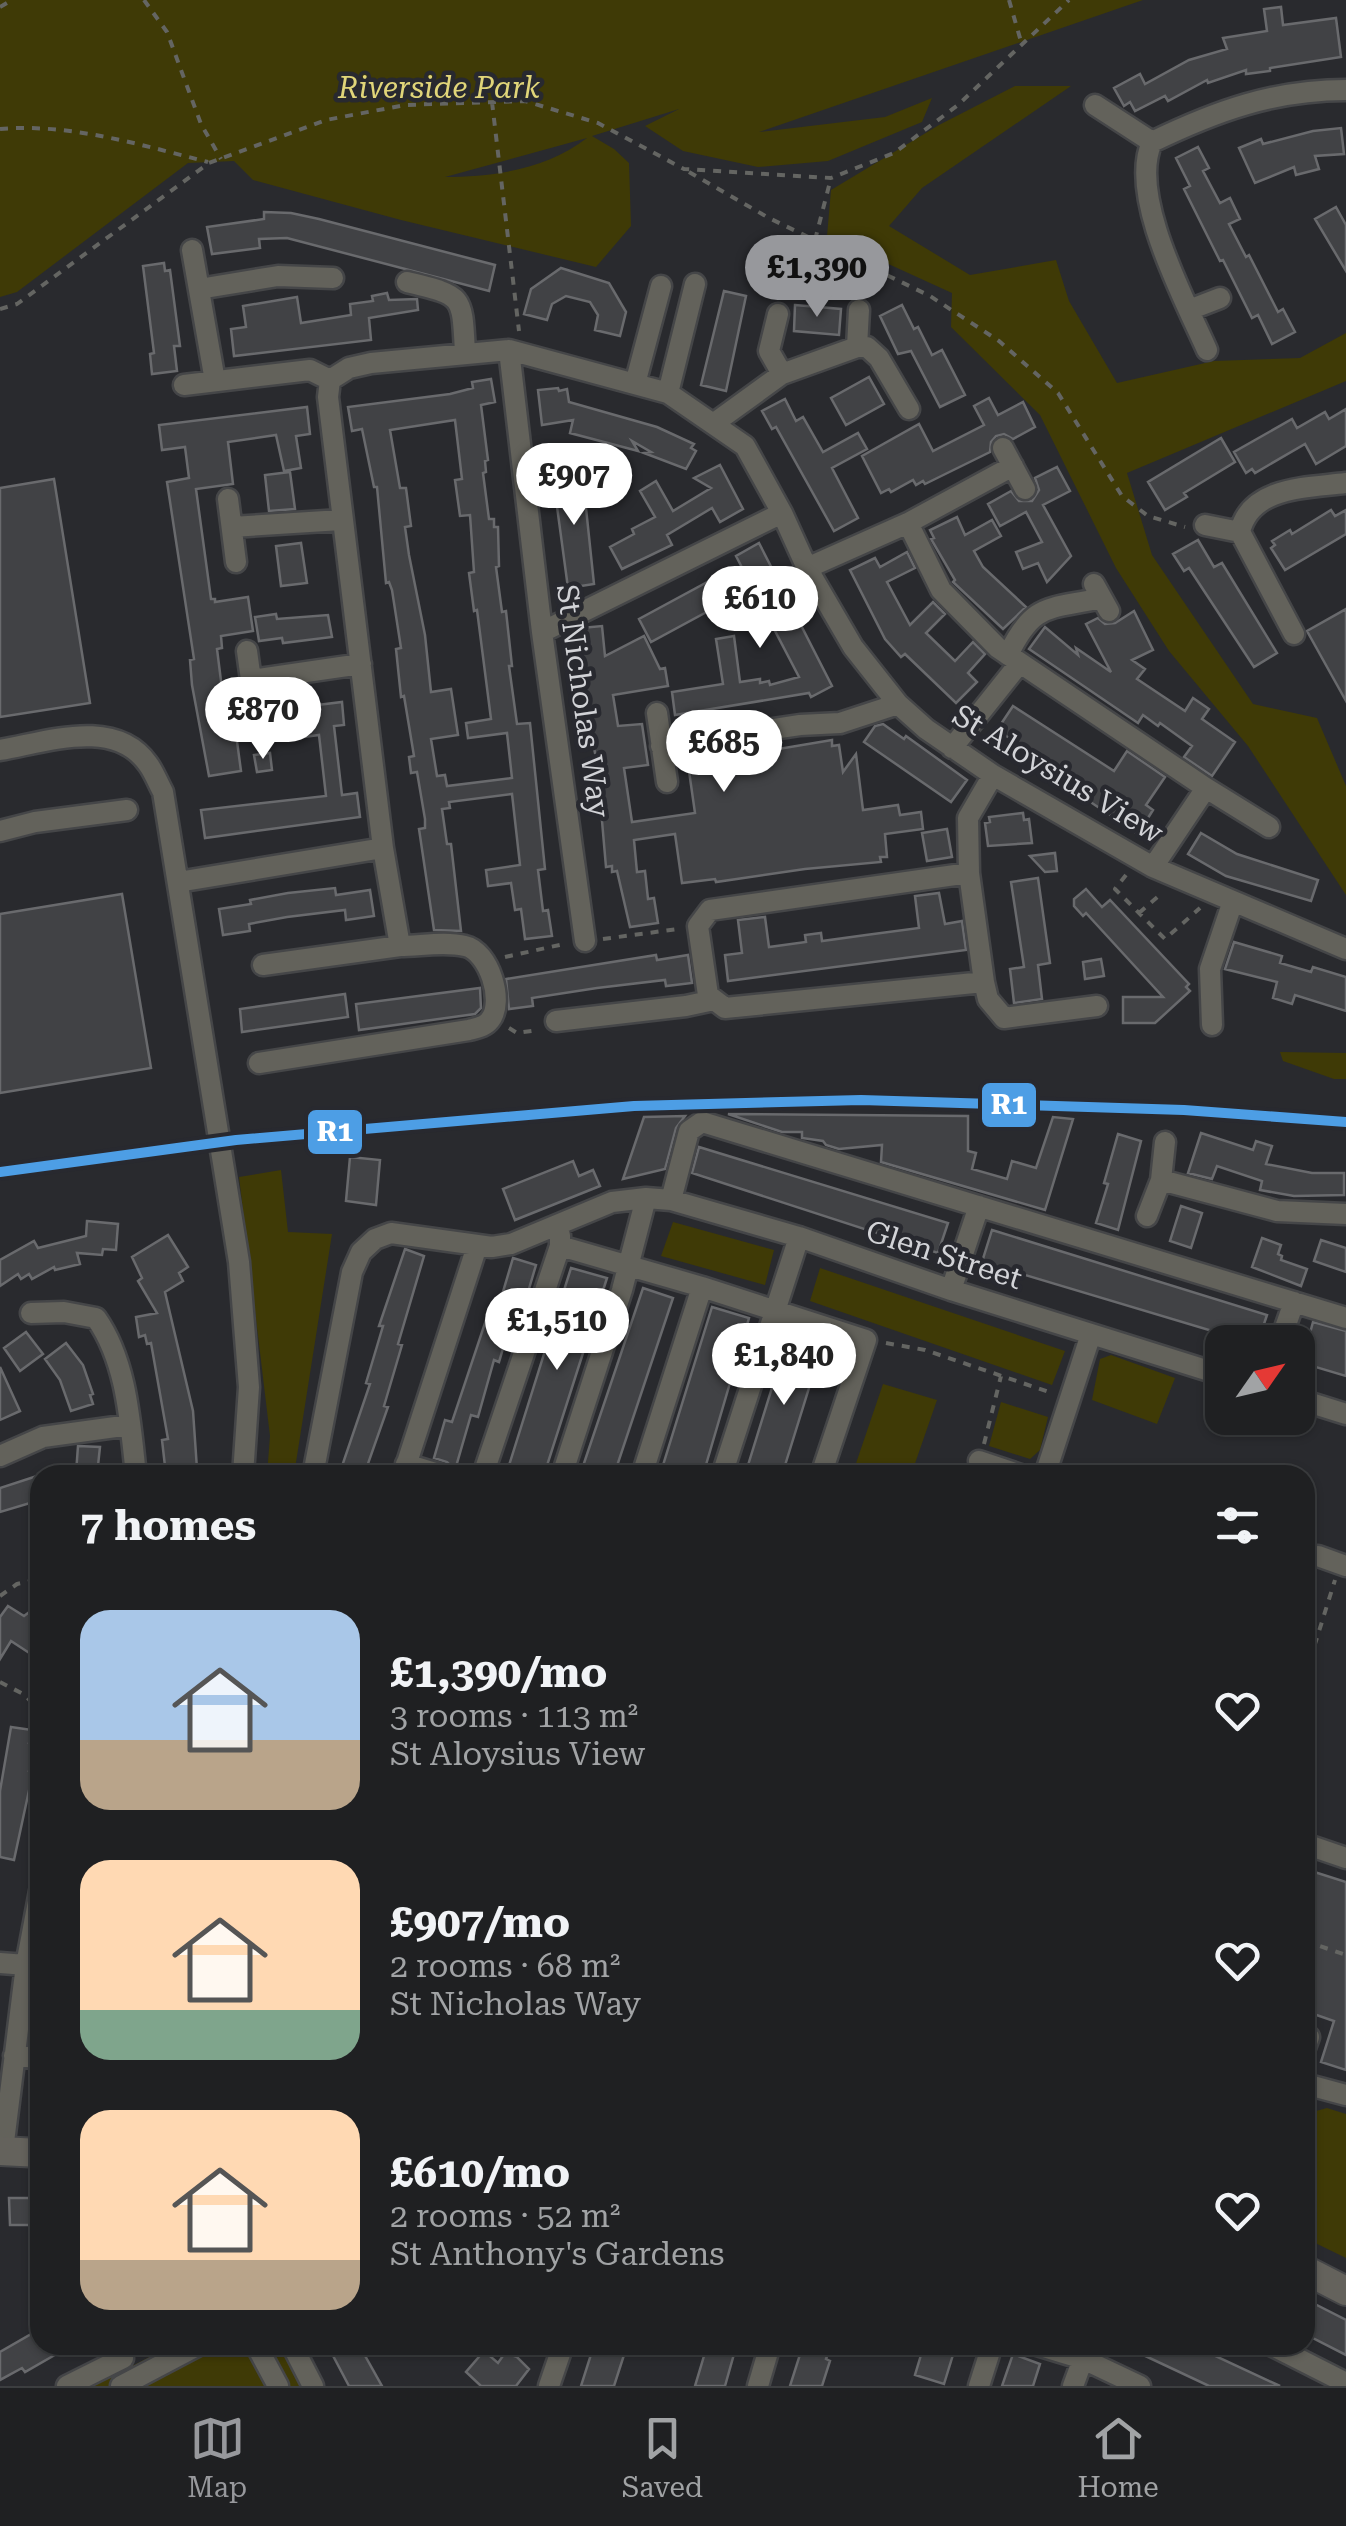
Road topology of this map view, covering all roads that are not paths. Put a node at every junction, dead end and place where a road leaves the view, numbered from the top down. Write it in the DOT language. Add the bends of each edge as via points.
graph roads {
  1 [pos="1346,90"];
  2 [pos="1095,105"];
  3 [pos="1152,142"];
  4 [pos="192,250"];
  5 [pos="333,278"];
  6 [pos="407,282"];
  7 [pos="695,284"];
  8 [pos="661,286"];
  9 [pos="200,290"];
  10 [pos="1220,298"];
  11 [pos="859,310"];
  12 [pos="1189,310"];
  13 [pos="778,314"];
  14 [pos="857,347"];
  15 [pos="1207,350"];
  16 [pos="516,352"];
  17 [pos="464,353"];
  18 [pos="782,374"];
  19 [pos="330,380"];
  20 [pos="215,381"];
  21 [pos="636,384"];
  22 [pos="184,386"];
  23 [pos="668,393"];
  24 [pos="909,409"];
  25 [pos="713,424"];
  26 [pos="1346,483"];
  27 [pos="1025,488"];
  28 [pos="228,499"];
  29 [pos="782,512"];
  30 [pos="341,520"];
  31 [pos="908,523"];
  32 [pos="1205,525"];
  33 [pos="232,527"];
  34 [pos="1240,532"];
  35 [pos="236,562"];
  36 [pos="807,568"];
  37 [pos="1097,599"];
  38 [pos="542,632"];
  39 [pos="1294,634"];
  40 [pos="247,651"];
  41 [pos="1013,659"];
  42 [pos="362,664"];
  43 [pos="252,680"];
  44 [pos="898,704"];
  45 [pos="657,713"];
  46 [pos="256,716"];
  47 [pos="661,746"];
  48 [pos="952,748"];
  49 [pos="0,750"];
  50 [pos="993,775"];
  51 [pos="666,782"];
  52 [pos="1206,788"];
  53 [pos="127,810"];
  54 [pos="1269,827"];
  55 [pos="0,831"];
  56 [pos="384,848"];
  57 [pos="1145,863"];
  58 [pos="970,873"];
  59 [pos="178,882"];
  60 [pos="1225,897"];
  61 [pos="585,941"];
  62 [pos="400,946"];
  63 [pos="1346,949"];
  64 [pos="263,965"];
  65 [pos="984,982"];
  66 [pos="714,1000"];
  67 [pos="1097,1006"];
  68 [pos="556,1022"];
  69 [pos="1212,1025"];
  70 [pos="260,1062"];
  71 [pos="1165,1142"];
  72 [pos="1161,1180"];
  73 [pos="646,1198"];
  74 [pos="671,1200"];
  75 [pos="979,1206"];
  76 [pos="1346,1214"];
  77 [pos="1147,1216"];
  78 [pos="560,1222"];
  79 [pos="799,1238"];
  80 [pos="477,1246"];
  81 [pos="560,1246"];
  82 [pos="629,1266"];
  83 [pos="702,1287"];
  84 [pos="951,1290"];
  85 [pos="1294,1302"];
  86 [pos="774,1310"];
  87 [pos="31,1313"];
  88 [pos="1346,1318"];
  89 [pos="1286,1325"];
  90 [pos="1091,1334"];
  91 [pos="1205,1370"];
  92 [pos="1315,1404"];
  93 [pos="1346,1414"];
  94 [pos="130,1426"];
  95 [pos="0,1456"];
  96 [pos="980,1461"];
  97 [pos="135,1465"];
  98 [pos="244,1465"];
  99 [pos="316,1465"];
  100 [pos="407,1465"];
  101 [pos="486,1465"];
  102 [pos="565,1465"];
  103 [pos="645,1465"];
  104 [pos="725,1465"];
  105 [pos="825,1465"];
  106 [pos="992,1465"];
  107 [pos="1048,1465"];
  108 [pos="1318,1556"];
  109 [pos="1343,1565"];
  110 [pos="1315,1847"];
  111 [pos="1346,1858"];
  112 [pos="30,1944"];
  113 [pos="0,1963"];
  114 [pos="26,1965"];
  115 [pos="14,2056"];
  116 [pos="30,2057"];
  117 [pos="1315,2086"];
  118 [pos="1346,2094"];
  119 [pos="1,2150"];
  120 [pos="30,2152"];
  121 [pos="1315,2275"];
  122 [pos="1346,2291"];
  123 [pos="179,2355"];
  124 [pos="261,2355"];
  125 [pos="297,2355"];
  126 [pos="560,2355"];
  127 [pos="767,2355"];
  128 [pos="989,2355"];
  129 [pos="1070,2355"];
  130 [pos="1291,2355"];
  131 [pos="122,2358"];
  132 [pos="1083,2359"];
  133 [pos="1346,2383"];
  134 [pos="67,2386"];
  135 [pos="121,2386"];
  136 [pos="278,2386"];
  137 [pos="313,2386"];
  138 [pos="549,2386"];
  139 [pos="758,2386"];
  140 [pos="978,2386"];
  141 [pos="1073,2386"];
  142 [pos="1140,2386"];
  1 -- 3 [label="street" via="1252,100"];
  2 -- 3 [label="street"];
  3 -- 12 [label="street" via="1144,160 1154,223"];
  4 -- 9 [label="street"];
  5 -- 9 [label="street" via="278,276"];
  6 -- 17 [label="street" via="451,292 461,304"];
  7 -- 23 [label="street"];
  8 -- 21 [label="street"];
  9 -- 20 [label="street"];
  10 -- 12 [label="street"];
  11 -- 14 [label="street"];
  12 -- 15 [label="street"];
  13 -- 18 [label="street" via="769,351"];
  14 -- 18 [label="street"];
  14 -- 24 [label="street" via="879,358"];
  16 -- 17 [label="street, St Aloysius View"];
  16 -- 21 [label="street, St Aloysius View"];
  16 -- 38 [label="street, St Nicholas Way"];
  17 -- 19 [label="street, St Aloysius View" via="371,363"];
  18 -- 25 [label="street"];
  19 -- 20 [label="street" via="310,370"];
  19 -- 30 [label="street"];
  20 -- 22 [label="street"];
  21 -- 23 [label="street, St Aloysius View"];
  23 -- 25 [label="street, St Aloysius View"];
  25 -- 29 [label="street, St Aloysius View" via="745,446"];
  26 -- 34 [label="street" via="1262,499 1243,518"];
  27 -- 31 [label="street" via="1008,457"];
  28 -- 33 [label="street"];
  29 -- 36 [label="street, St Aloysius View"];
  29 -- 38 [label="street"];
  30 -- 33 [label="street"];
  30 -- 42 [label="street"];
  31 -- 36 [label="street"];
  31 -- 41 [label="street" via="940,590"];
  32 -- 34 [label="street"];
  33 -- 35 [label="street"];
  34 -- 39 [label="street"];
  36 -- 44 [label="street, St Aloysius View" via="853,647"];
  37 -- 41 [label="street" via="1043,610 1022,626"];
  38 -- 61 [label="street, St Nicholas Way"];
  40 -- 43 [label="street"];
  41 -- 48 [label="street"];
  41 -- 52 [label="street"];
  42 -- 43 [label="street"];
  42 -- 56 [label="street"];
  43 -- 46 [label="street"];
  44 -- 47 [label="street" via="840,723"];
  44 -- 48 [label="street, St Aloysius View"];
  45 -- 47 [label="street"];
  47 -- 51 [label="street"];
  48 -- 50 [label="street, St Aloysius View"];
  49 -- 59 [label="street" via="95,735 121,740 147,762 163,792"];
  50 -- 57 [label="street, St Aloysius View"];
  50 -- 58 [label="street" via="968,818"];
  52 -- 54 [label="street"];
  52 -- 57 [label="street"];
  53 -- 55 [label="street"];
  56 -- 59 [label="street"];
  56 -- 62 [label="street"];
  57 -- 60 [label="street, St Aloysius View"];
  58 -- 65 [label="street"];
  58 -- 66 [label="street" via="710,910 698,926"];
  59 -- 98 [label="street" via="239,1262 249,1387"];
  60 -- 63 [label="street, St Aloysius View"];
  60 -- 69 [label="street" via="1210,969"];
  62 -- 64 [label="street"];
  62 -- 70 [label="street" via="478,952 493,981 492,1019 468,1030"];
  65 -- 66 [label="street" via="725,1008"];
  65 -- 67 [label="street" via="1004,1018"];
  66 -- 68 [label="street"];
  71 -- 72 [label="street"];
  72 -- 76 [label="street" via="1277,1211"];
  72 -- 77 [label="street"];
  73 -- 74 [label="street, Glen Street"];
  73 -- 78 [label="street, Glen Street" via="612,1202"];
  73 -- 82 [label="street"];
  74 -- 75 [label="street" via="689,1131 702,1122"];
  74 -- 79 [label="street, Glen Street"];
  75 -- 84 [label="street"];
  75 -- 85 [label="street"];
  78 -- 80 [label="street, Glen Street" via="511,1244"];
  78 -- 81 [label="street"];
  79 -- 84 [label="street, Glen Street"];
  79 -- 86 [label="street"];
  80 -- 99 [label="street, Glen Street" via="391,1232 361,1252"];
  80 -- 100 [label="street"];
  81 -- 82 [label="street"];
  81 -- 101 [label="street"];
  82 -- 83 [label="street"];
  82 -- 102 [label="street"];
  83 -- 86 [label="street"];
  83 -- 103 [label="street"];
  84 -- 90 [label="street, Glen Street"];
  85 -- 88 [label="street"];
  85 -- 89 [label="street"];
  86 -- 104 [label="street"];
  86 -- 105 [label="street" via="866,1340"];
  87 -- 94 [label="street" via="96,1318 110,1338"];
  90 -- 91 [label="street, Glen Street"];
  90 -- 107 [label="street"];
  92 -- 93 [label="street"];
  94 -- 95 [label="street" via="43,1437"];
  94 -- 97 [label="street"];
  96 -- 106 [label="street"];
  108 -- 109 [label="street"];
  110 -- 111 [label="street"];
  112 -- 114 [label="street"];
  113 -- 114 [label="street"];
  114 -- 115 [label="street"];
  115 -- 116 [label="street"];
  115 -- 119 [label="street"];
  117 -- 118 [label="street"];
  119 -- 120 [label="main road"];
  121 -- 122 [label="main road"];
  123 -- 135 [label="street"];
  124 -- 136 [label="street"];
  125 -- 137 [label="street"];
  126 -- 138 [label="street"];
  127 -- 139 [label="street"];
  128 -- 140 [label="street"];
  129 -- 132 [label="street"];
  130 -- 133 [label="street"];
  131 -- 134 [label="street"];
  132 -- 141 [label="street"];
  132 -- 142 [label="street"];
}
